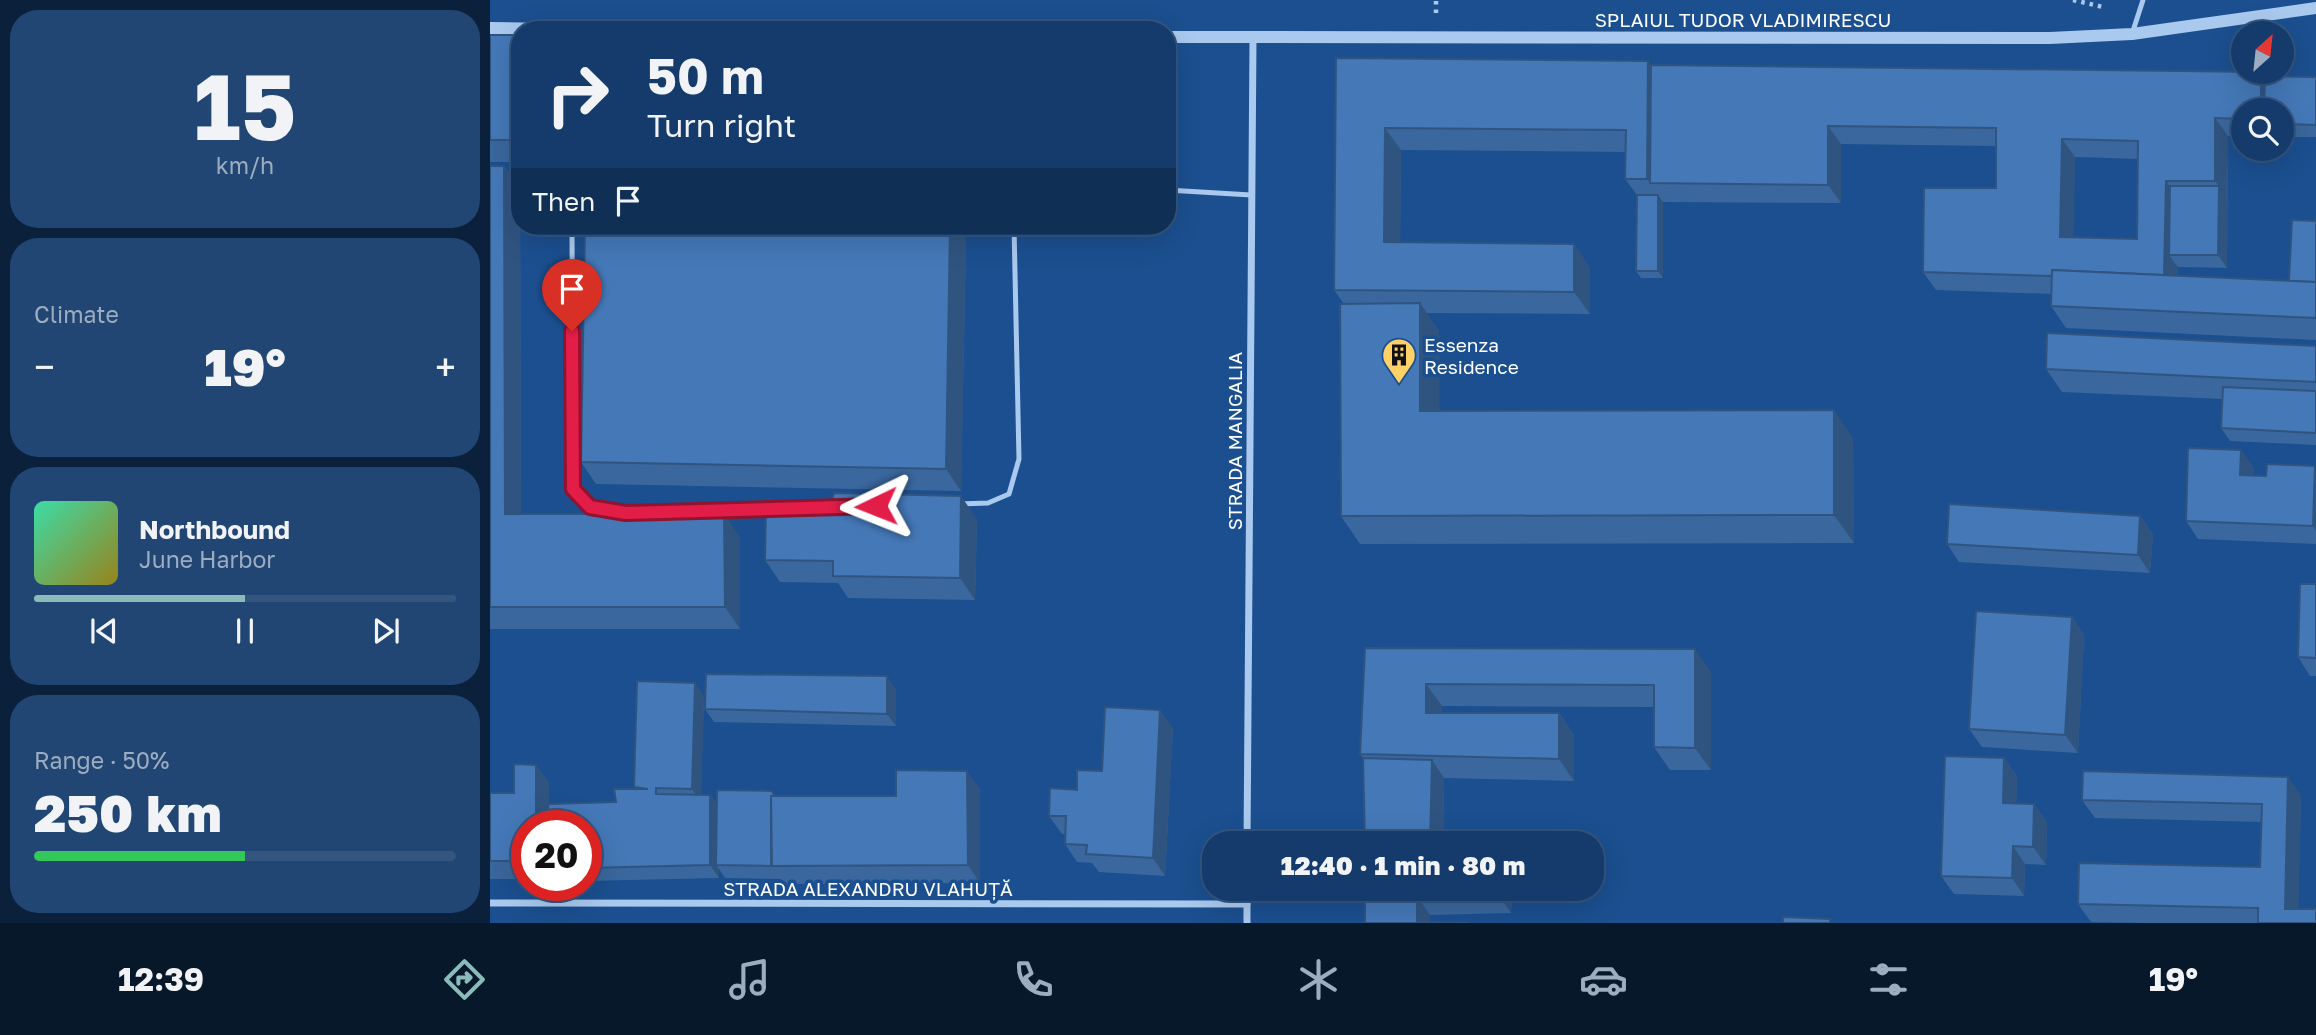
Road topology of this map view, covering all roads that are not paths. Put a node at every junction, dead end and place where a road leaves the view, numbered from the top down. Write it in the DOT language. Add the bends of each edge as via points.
graph roads {
  1 [pos="2141,3"];
  2 [pos="2316,8"];
  3 [pos="490,28"];
  4 [pos="511,28"];
  5 [pos="2132,34"];
  6 [pos="1176,37"];
  7 [pos="1252,38"];
  8 [pos="1176,191"];
  9 [pos="1251,195"];
  10 [pos="572,235"];
  11 [pos="1014,235"];
  12 [pos="946,504"];
  13 [pos="779,509"];
  14 [pos="1247,831"];
  15 [pos="490,903"];
  16 [pos="1247,904"];
  17 [pos="1247,923"];
  1 -- 5 [label="lane"];
  2 -- 5 [label="street, SPLAIUL TUDOR VLADIMIRESCU"];
  3 -- 4 [label="street"];
  5 -- 7 [label="street, SPLAIUL TUDOR VLADIMIRESCU" via="2050,38"];
  6 -- 7 [label="street, SPLAIUL TUDOR VLADIMIRESCU"];
  7 -- 9 [label="street, STRADA MANGALIA"];
  8 -- 9 [label="lane"];
  9 -- 14 [label="street, STRADA MANGALIA"];
  10 -- 13 [label="lane" via="573,489 590,507 626,513"];
  11 -- 12 [label="lane" via="1019,459 1009,494 988,503"];
  15 -- 16 [label="street, STRADA ALEXANDRU VLAHUȚĂ"];
  16 -- 17 [label="street"];
}
